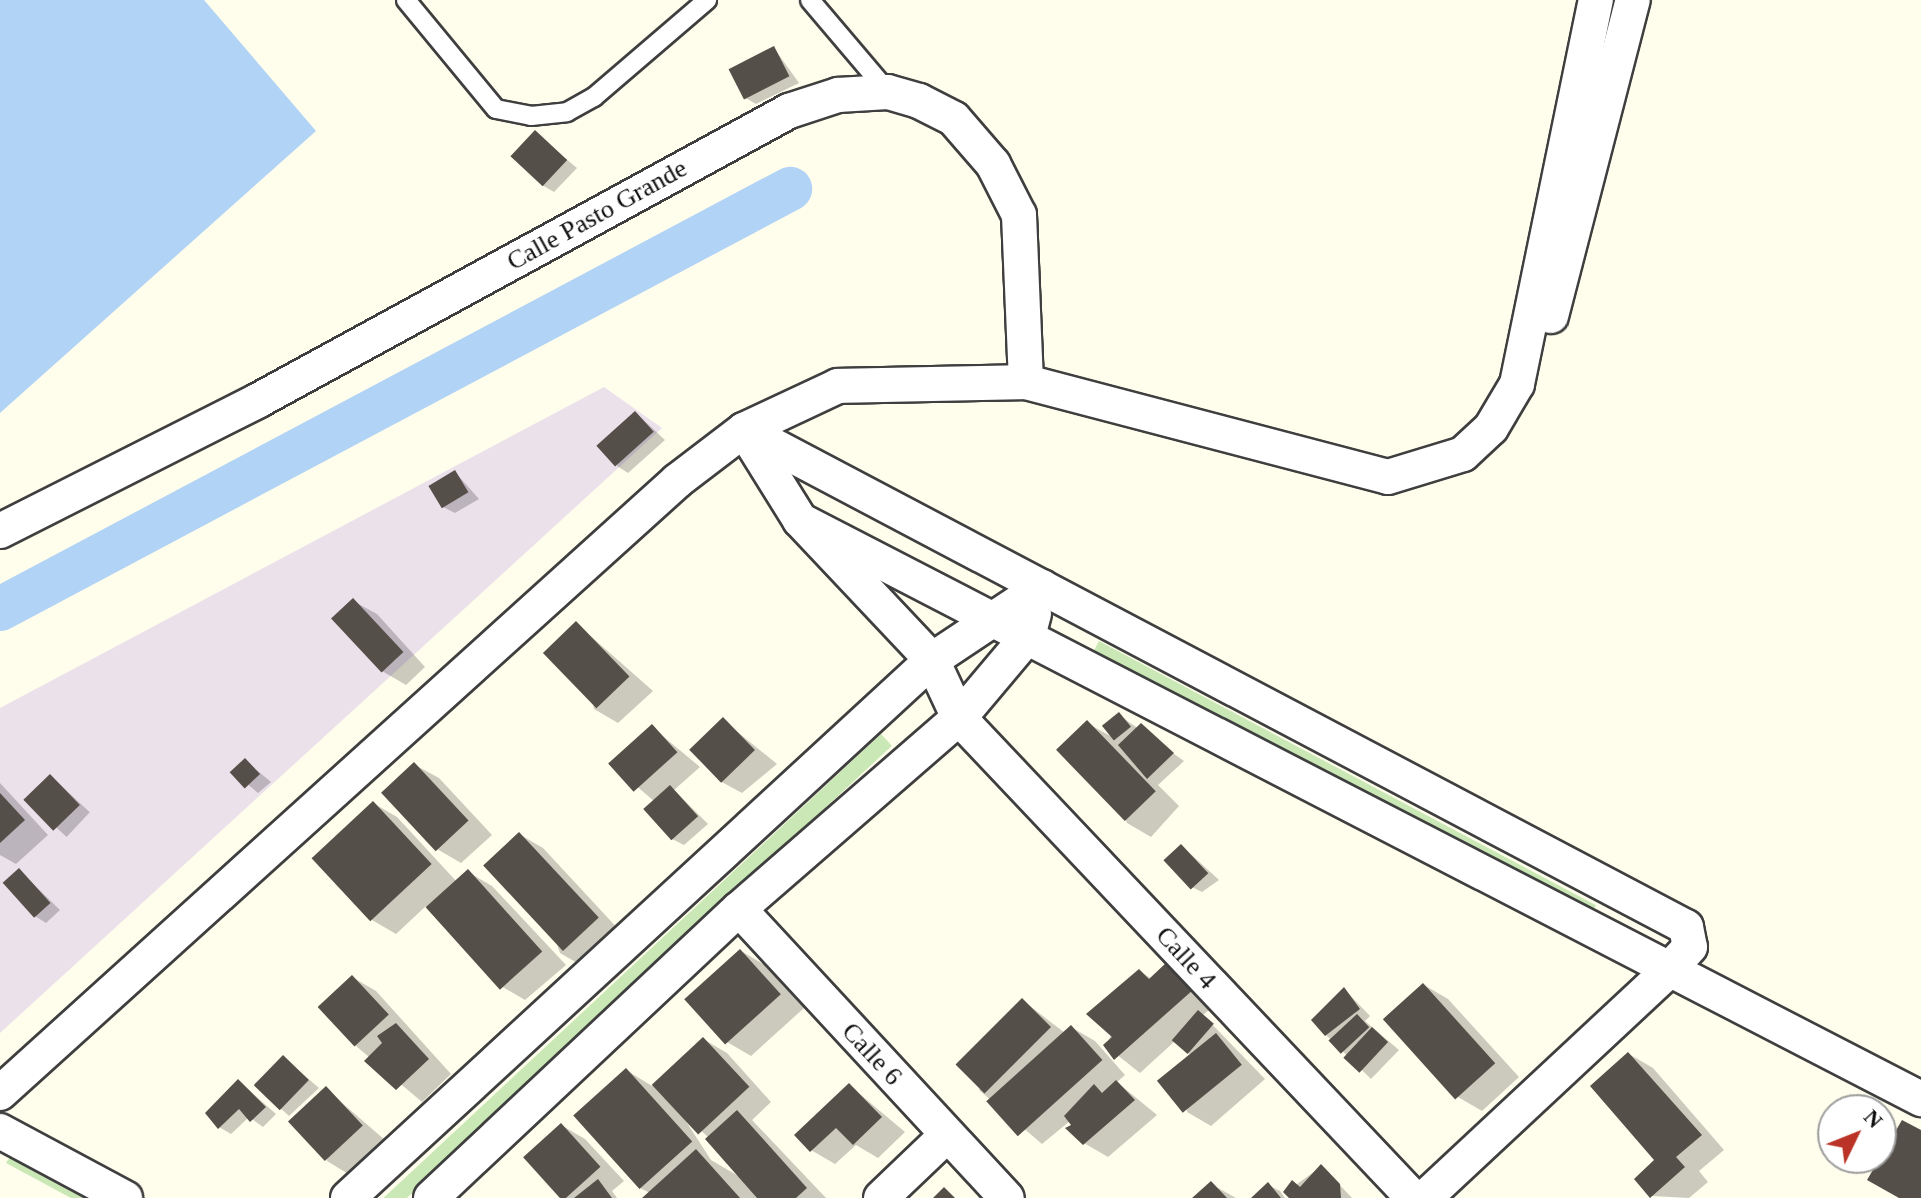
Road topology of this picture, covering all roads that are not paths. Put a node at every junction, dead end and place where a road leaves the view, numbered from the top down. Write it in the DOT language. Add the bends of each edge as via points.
graph roads {
  1 [pos="406,0"];
  2 [pos="707,0"];
  3 [pos="810,0"];
  4 [pos="1596,0"];
  5 [pos="1633,0"];
  6 [pos="888,92"];
  7 [pos="1026,382"];
  8 [pos="1517,384"];
  9 [pos="744,430"];
  10 [pos="800,520"];
  11 [pos="0,531"];
  12 [pos="1042,587"];
  13 [pos="994,619"];
  14 [pos="1028,636"];
  15 [pos="932,660"];
  16 [pos="959,718"];
  17 [pos="739,909"];
  18 [pos="1666,973"];
  19 [pos="0,1093"];
  20 [pos="1921,1099"];
  21 [pos="0,1131"];
  22 [pos="947,1135"];
  23 [pos="125,1198"];
  24 [pos="348,1198"];
  25 [pos="431,1198"];
  26 [pos="881,1198"];
  27 [pos="1007,1198"];
  28 [pos="1413,1198"];
  29 [pos="1425,1198"];
  1 -- 2 [label="lane" via="496,109 531,116 567,112 594,97"];
  3 -- 6 [label="lane"];
  4 -- 8 [label="street"];
  5 -- 8 [label="street" via="1542,348"];
  6 -- 7 [label="street, Calle Pasto Grande" via="954,119 1009,188 1025,271"];
  6 -- 11 [label="street, Calle Pasto Grande" via="838,95 789,111 259,400"];
  7 -- 8 [label="street" via="1388,477 1463,454 1491,428"];
  7 -- 9 [label="street" via="838,386"];
  9 -- 10 [label="street, Calle 4"];
  9 -- 12 [label="street"];
  9 -- 19 [label="street" via="677,481"];
  10 -- 13 [label="street"];
  10 -- 15 [label="street, Calle 4"];
  12 -- 13 [label="street"];
  12 -- 14 [label="street"];
  12 -- 18 [label="street" via="1686,927 1692,938"];
  13 -- 14 [label="street"];
  13 -- 15 [label="street"];
  14 -- 16 [label="street"];
  14 -- 18 [label="street"];
  15 -- 16 [label="street, Calle 4"];
  15 -- 24 [label="street"];
  16 -- 17 [label="street"];
  16 -- 28 [label="street, Calle 4"];
  17 -- 22 [label="street, Calle 6"];
  17 -- 25 [label="street"];
  18 -- 20 [label="street"];
  18 -- 29 [label="street"];
  21 -- 23 [label="street"];
  22 -- 26 [label="street"];
  22 -- 27 [label="street, Calle 6"];
}
